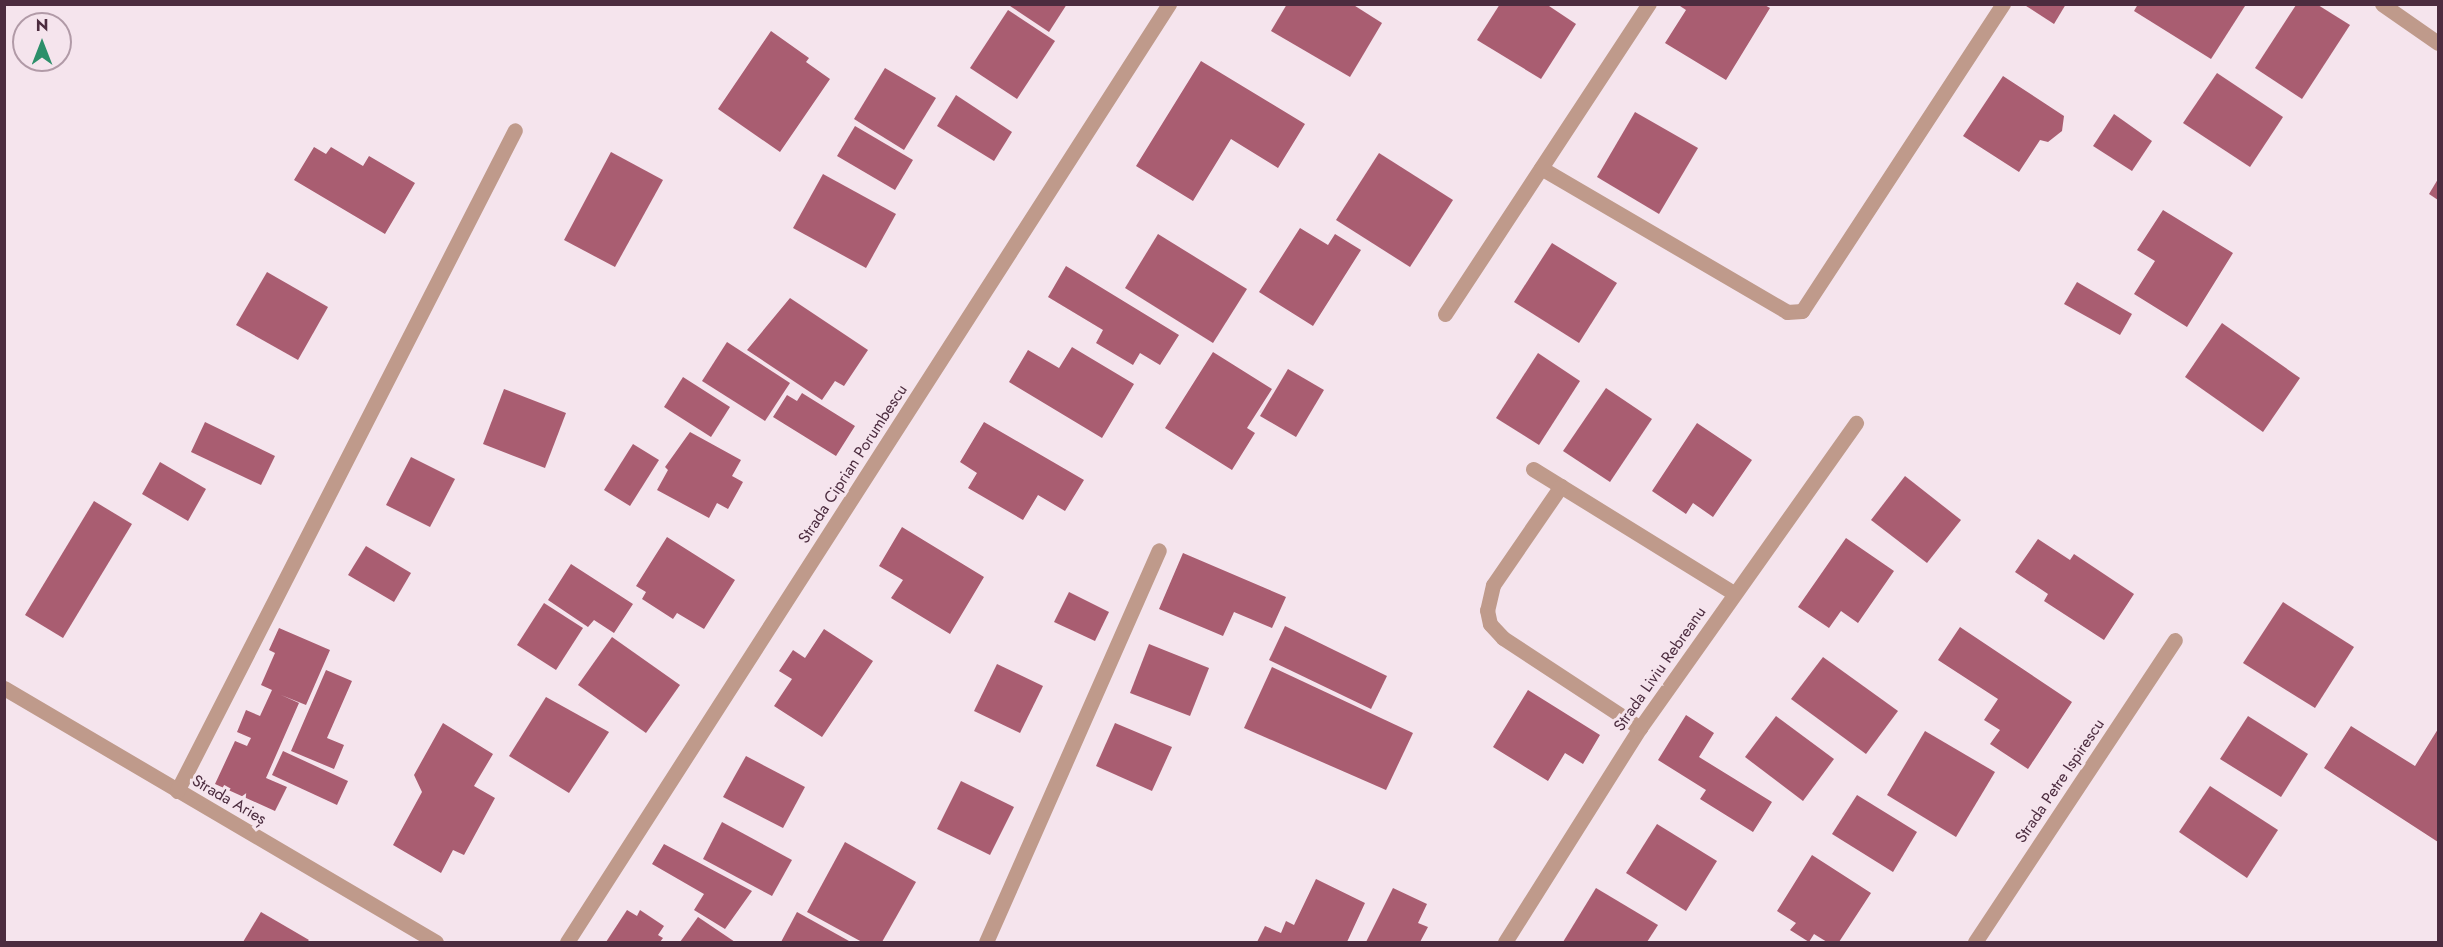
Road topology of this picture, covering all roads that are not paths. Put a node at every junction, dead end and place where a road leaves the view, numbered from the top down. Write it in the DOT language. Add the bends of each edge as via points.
graph roads {
  1 [pos="1170,4"];
  2 [pos="1649,4"];
  3 [pos="2003,4"];
  4 [pos="2382,4"];
  5 [pos="2439,43"];
  6 [pos="515,130"];
  7 [pos="1541,168"];
  8 [pos="1445,314"];
  9 [pos="1856,423"];
  10 [pos="1533,469"];
  11 [pos="1561,486"];
  12 [pos="1159,550"];
  13 [pos="1734,593"];
  14 [pos="2175,640"];
  15 [pos="4,688"];
  16 [pos="1640,728"];
  17 [pos="177,791"];
  18 [pos="436,942"];
  19 [pos="567,942"];
  20 [pos="987,942"];
  21 [pos="1505,942"];
  22 [pos="1975,942"];
  1 -- 19 [label="street, Strada Ciprian Porumbescu"];
  2 -- 7 [label="street"];
  3 -- 7 [label="street" via="1802,310 1787,312"];
  4 -- 5 [label="street"];
  6 -- 17 [label="street"];
  7 -- 8 [label="street"];
  9 -- 13 [label="street, Strada Liviu Rebreanu"];
  10 -- 11 [label="street"];
  11 -- 13 [label="street"];
  11 -- 16 [label="street" via="1493,585 1487,610 1490,624 1503,638"];
  12 -- 20 [label="street"];
  13 -- 16 [label="street, Strada Liviu Rebreanu"];
  14 -- 22 [label="street, Strada Petre Ispirescu"];
  15 -- 17 [label="street, Strada Arieș"];
  16 -- 21 [label="street, Strada Liviu Rebreanu"];
  17 -- 18 [label="street, Strada Arieș"];
}
